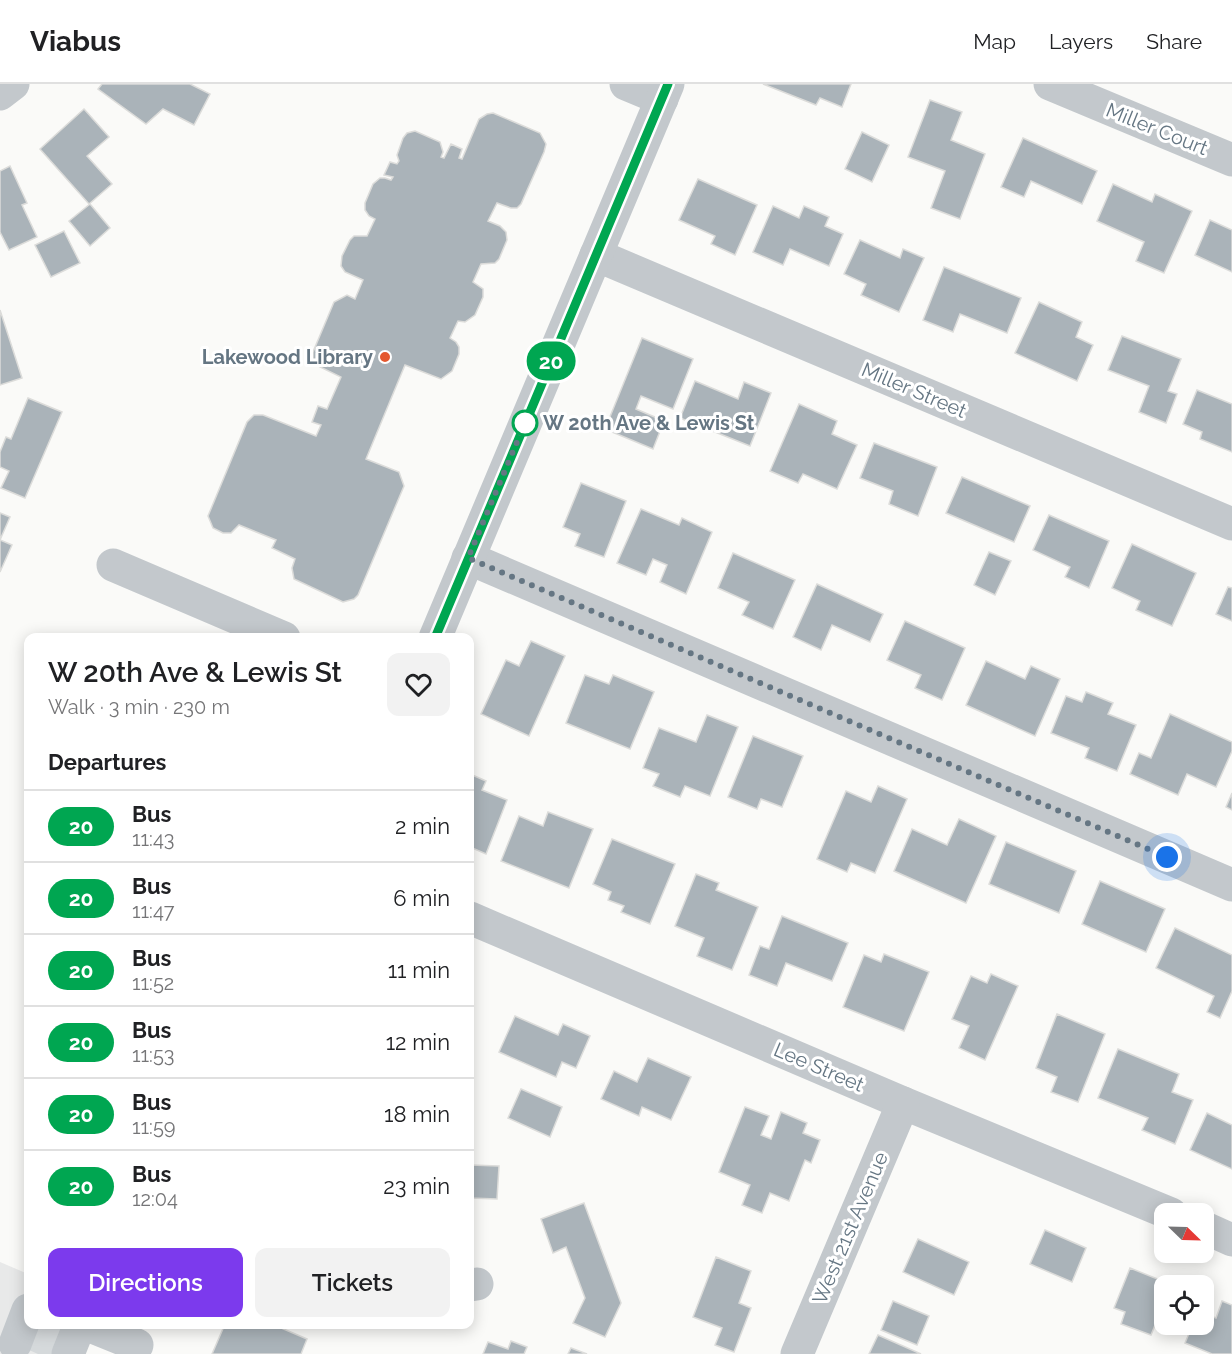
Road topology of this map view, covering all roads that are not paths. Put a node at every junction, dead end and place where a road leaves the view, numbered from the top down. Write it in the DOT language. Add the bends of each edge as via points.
graph roads {
  1 [pos="13,84"];
  2 [pos="626,84"];
  3 [pos="1050,84"];
  4 [pos="665,91"];
  5 [pos="0,94"];
  6 [pos="1232,160"];
  7 [pos="596,255"];
  8 [pos="1232,524"];
  9 [pos="468,558"];
  10 [pos="113,565"];
  11 [pos="272,633"];
  12 [pos="437,633"];
  13 [pos="1232,885"];
  14 [pos="474,920"];
  15 [pos="903,1103"];
  16 [pos="1154,1207"];
  17 [pos="1214,1232"];
  18 [pos="1232,1240"];
  19 [pos="73,1340"];
  20 [pos="138,1341"];
  21 [pos="797,1354"];
  1 -- 5 [label="street"];
  2 -- 4 [label="street"];
  3 -- 6 [label="street, Miller Court"];
  4 -- 7 [label="street"];
  7 -- 8 [label="street, Miller Street"];
  7 -- 9 [label="street"];
  9 -- 12 [label="street"];
  9 -- 13 [label="street"];
  10 -- 11 [label="street"];
  14 -- 15 [label="street, Lee Street"];
  15 -- 16 [label="street, Lee Street"];
  15 -- 21 [label="street, West 21st Avenue"];
  17 -- 18 [label="street"];
  19 -- 20 [label="street"];
}
